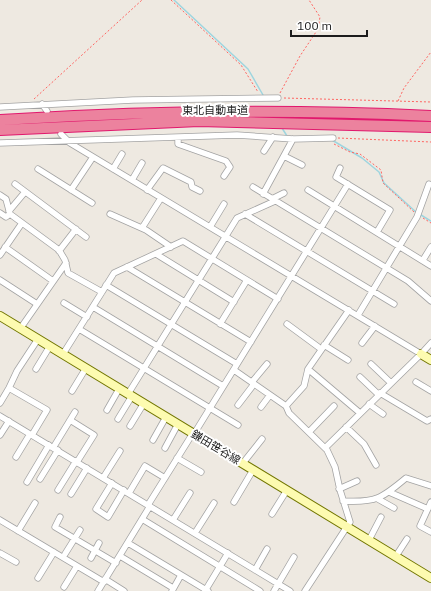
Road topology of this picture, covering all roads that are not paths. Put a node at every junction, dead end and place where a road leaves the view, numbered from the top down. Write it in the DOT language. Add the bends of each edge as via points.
graph roads {
  1 [pos="278,98"];
  2 [pos="0,102"];
  3 [pos="42,104"];
  4 [pos="3,107"];
  5 [pos="47,111"];
  6 [pos="431,116"];
  7 [pos="0,120"];
  8 [pos="431,127"];
  9 [pos="0,130"];
  10 [pos="61,134"];
  11 [pos="178,137"];
  12 [pos="273,137"];
  13 [pos="333,138"];
  14 [pos="293,139"];
  15 [pos="66,140"];
  16 [pos="0,143"];
  17 [pos="264,151"];
  18 [pos="122,154"];
  19 [pos="284,156"];
  20 [pos="93,157"];
  21 [pos="142,163"];
  22 [pos="302,165"];
  23 [pos="340,168"];
  24 [pos="38,169"];
  25 [pos="113,169"];
  26 [pos="224,176"];
  27 [pos="132,180"];
  28 [pos="15,184"];
  29 [pos="348,184"];
  30 [pos="429,184"];
  31 [pos="253,188"];
  32 [pos="71,190"];
  33 [pos="147,190"];
  34 [pos="308,190"];
  35 [pos="200,191"];
  36 [pos="25,192"];
  37 [pos="284,193"];
  38 [pos="263,194"];
  39 [pos="0,195"];
  40 [pos="161,198"];
  41 [pos="273,200"];
  42 [pos="92,204"];
  43 [pos="224,204"];
  44 [pos="334,206"];
  45 [pos="10,212"];
  46 [pos="0,213"];
  47 [pos="110,214"];
  48 [pos="245,214"];
  49 [pos="22,223"];
  50 [pos="210,227"];
  51 [pos="142,228"];
  52 [pos="321,228"];
  53 [pos="76,229"];
  54 [pos="377,232"];
  55 [pos="86,237"];
  56 [pos="226,237"];
  57 [pos="399,246"];
  58 [pos="5,247"];
  59 [pos="171,247"];
  60 [pos="431,247"];
  61 [pos="59,251"];
  62 [pos="306,252"];
  63 [pos="156,254"];
  64 [pos="0,255"];
  65 [pos="212,259"];
  66 [pos="423,260"];
  67 [pos="66,263"];
  68 [pos="431,266"];
  69 [pos="127,267"];
  70 [pos="386,268"];
  71 [pos="292,276"];
  72 [pos="0,280"];
  73 [pos="199,280"];
  74 [pos="247,280"];
  75 [pos="53,281"];
  76 [pos="106,285"];
  77 [pos="372,291"];
  78 [pos="102,292"];
  79 [pos="278,299"];
  80 [pos="431,301"];
  81 [pos="185,302"];
  82 [pos="234,302"];
  83 [pos="64,303"];
  84 [pos="37,304"];
  85 [pos="394,304"];
  86 [pos="93,307"];
  87 [pos="349,310"];
  88 [pos="358,315"];
  89 [pos="0,316"];
  90 [pos="86,317"];
  91 [pos="171,324"];
  92 [pos="220,324"];
  93 [pos="287,324"];
  94 [pos="375,326"];
  95 [pos="20,329"];
  96 [pos="79,330"];
  97 [pos="38,339"];
  98 [pos="251,342"];
  99 [pos="362,343"];
  100 [pos="431,343"];
  101 [pos="50,346"];
  102 [pos="158,347"];
  103 [pos="323,347"];
  104 [pos="63,354"];
  105 [pos="421,354"];
  106 [pos="348,360"];
  107 [pos="431,360"];
  108 [pos="238,364"];
  109 [pos="267,364"];
  110 [pos="371,364"];
  111 [pos="86,368"];
  112 [pos="144,368"];
  113 [pos="36,369"];
  114 [pos="308,369"];
  115 [pos="234,370"];
  116 [pos="360,377"];
  117 [pos="416,382"];
  118 [pos="253,383"];
  119 [pos="391,383"];
  120 [pos="223,386"];
  121 [pos="9,388"];
  122 [pos="119,389"];
  123 [pos="72,391"];
  124 [pos="431,391"];
  125 [pos="379,394"];
  126 [pos="130,395"];
  127 [pos="270,395"];
  128 [pos="0,403"];
  129 [pos="144,403"];
  130 [pos="369,404"];
  131 [pos="238,405"];
  132 [pos="286,406"];
  133 [pos="334,406"];
  134 [pos="261,407"];
  135 [pos="210,408"];
  136 [pos="107,410"];
  137 [pos="75,412"];
  138 [pos="360,413"];
  139 [pos="383,414"];
  140 [pos="0,416"];
  141 [pos="166,417"];
  142 [pos="431,419"];
  143 [pos="70,420"];
  144 [pos="118,420"];
  145 [pos="9,421"];
  146 [pos="178,424"];
  147 [pos="130,426"];
  148 [pos="238,426"];
  149 [pos="346,427"];
  150 [pos="309,432"];
  151 [pos="193,433"];
  152 [pos="31,434"];
  153 [pos="0,435"];
  154 [pos="262,439"];
  155 [pos="153,440"];
  156 [pos="53,448"];
  157 [pos="165,448"];
  158 [pos="325,448"];
  159 [pos="120,451"];
  160 [pos="16,457"];
  161 [pos="177,458"];
  162 [pos="77,462"];
  163 [pos="243,463"];
  164 [pos="376,465"];
  165 [pos="87,468"];
  166 [pos="253,470"];
  167 [pos="201,472"];
  168 [pos="103,478"];
  169 [pos="165,478"];
  170 [pos="40,479"];
  171 [pos="357,481"];
  172 [pos="27,482"];
  173 [pos="112,483"];
  174 [pos="431,486"];
  175 [pos="339,489"];
  176 [pos="58,490"];
  177 [pos="287,490"];
  178 [pos="126,492"];
  179 [pos="389,492"];
  180 [pos="190,493"];
  181 [pos="71,494"];
  182 [pos="378,499"];
  183 [pos="343,501"];
  184 [pos="234,502"];
  185 [pos="35,503"];
  186 [pos="214,503"];
  187 [pos="149,506"];
  188 [pos="430,506"];
  189 [pos="394,508"];
  190 [pos="272,514"];
  191 [pos="60,517"];
  192 [pos="381,517"];
  193 [pos="142,519"];
  194 [pos="0,520"];
  195 [pos="173,520"];
  196 [pos="348,527"];
  197 [pos="80,530"];
  198 [pos="18,531"];
  199 [pos="431,532"];
  200 [pos="195,533"];
  201 [pos="75,538"];
  202 [pos="407,539"];
  203 [pos="369,540"];
  204 [pos="99,543"];
  205 [pos="128,543"];
  206 [pos="268,549"];
  207 [pos="95,550"];
  208 [pos="54,552"];
  209 [pos="0,553"];
  210 [pos="228,553"];
  211 [pos="66,554"];
  212 [pos="120,556"];
  213 [pos="396,556"];
  214 [pos="294,557"];
  215 [pos="91,558"];
  216 [pos="16,562"];
  217 [pos="116,563"];
  218 [pos="77,566"];
  219 [pos="220,566"];
  220 [pos="255,570"];
  221 [pos="181,575"];
  222 [pos="38,578"];
  223 [pos="431,578"];
  224 [pos="104,581"];
  225 [pos="278,584"];
  226 [pos="64,587"];
  227 [pos="172,590"];
  228 [pos="98,591"];
  229 [pos="124,591"];
  230 [pos="206,591"];
  231 [pos="260,591"];
  232 [pos="274,591"];
  233 [pos="290,591"];
  234 [pos="304,591"];
  1 -- 3 [label="street"];
  2 -- 4 [label="street"];
  3 -- 4 [label="street"];
  3 -- 5 [label="street"];
  6 -- 7 [label="highway, 東北自動車道" via="202,113"];
  8 -- 9 [label="highway, 東北自動車道" via="199,121"];
  10 -- 15 [label="street"];
  11 -- 12 [label="street"];
  11 -- 15 [label="street"];
  11 -- 26 [label="street" via="178,144 226,161 230,167"];
  12 -- 14 [label="street"];
  12 -- 17 [label="street"];
  13 -- 14 [label="street"];
  14 -- 19 [label="street"];
  15 -- 16 [label="street"];
  15 -- 20 [label="street"];
  18 -- 25 [label="street"];
  19 -- 22 [label="street"];
  19 -- 38 [label="street"];
  20 -- 25 [label="street"];
  20 -- 32 [label="street"];
  21 -- 27 [label="street"];
  23 -- 29 [label="street" via="336,177"];
  24 -- 32 [label="street"];
  25 -- 27 [label="street"];
  27 -- 33 [label="street"];
  28 -- 36 [label="street"];
  29 -- 44 [label="street"];
  29 -- 54 [label="street" via="390,210"];
  30 -- 57 [label="street" via="419,214"];
  31 -- 38 [label="street"];
  32 -- 42 [label="street"];
  33 -- 35 [label="street" via="163,168 191,182 192,187"];
  33 -- 40 [label="street"];
  34 -- 44 [label="street"];
  36 -- 45 [label="street"];
  36 -- 53 [label="street"];
  37 -- 41 [label="street"];
  38 -- 41 [label="street"];
  39 -- 45 [label="street" via="6,199"];
  40 -- 50 [label="street"];
  40 -- 51 [label="street"];
  41 -- 48 [label="street"];
  41 -- 52 [label="street"];
  43 -- 50 [label="street"];
  44 -- 52 [label="street"];
  44 -- 54 [label="street"];
  45 -- 46 [label="street" via="6,217"];
  45 -- 49 [label="street"];
  47 -- 51 [label="street"];
  48 -- 56 [label="street" via="237,218"];
  48 -- 62 [label="street"];
  49 -- 58 [label="street"];
  49 -- 61 [label="street"];
  50 -- 56 [label="street"];
  51 -- 59 [label="street"];
  52 -- 62 [label="street"];
  52 -- 70 [label="street"];
  53 -- 55 [label="street"];
  53 -- 61 [label="street"];
  54 -- 57 [label="street"];
  56 -- 65 [label="street"];
  56 -- 71 [label="street"];
  57 -- 66 [label="street"];
  57 -- 70 [label="street"];
  58 -- 64 [label="street"];
  58 -- 75 [label="street"];
  59 -- 63 [label="street"];
  59 -- 65 [label="street" via="184,242"];
  60 -- 66 [label="street"];
  61 -- 67 [label="street"];
  62 -- 71 [label="street"];
  62 -- 77 [label="street"];
  63 -- 69 [label="street"];
  63 -- 73 [label="street"];
  65 -- 73 [label="street"];
  65 -- 74 [label="street"];
  66 -- 68 [label="street"];
  67 -- 75 [label="street"];
  67 -- 78 [label="street" via="68,272"];
  69 -- 76 [label="street" via="114,273"];
  69 -- 81 [label="street"];
  70 -- 77 [label="street"];
  70 -- 80 [label="street" via="408,281"];
  71 -- 79 [label="street"];
  71 -- 87 [label="street"];
  72 -- 84 [label="street"];
  73 -- 81 [label="street"];
  73 -- 82 [label="street"];
  74 -- 79 [label="street"];
  74 -- 82 [label="street"];
  75 -- 84 [label="street"];
  76 -- 78 [label="street"];
  76 -- 91 [label="street"];
  77 -- 85 [label="street"];
  77 -- 88 [label="street"];
  78 -- 86 [label="street"];
  79 -- 98 [label="street"];
  81 -- 91 [label="street"];
  81 -- 92 [label="street"];
  82 -- 92 [label="street"];
  83 -- 90 [label="street"];
  84 -- 95 [label="street"];
  86 -- 90 [label="street"];
  86 -- 102 [label="street"];
  87 -- 88 [label="street"];
  87 -- 103 [label="street"];
  88 -- 94 [label="street"];
  89 -- 95 [label="street, 鎌田笹谷線"];
  90 -- 96 [label="street"];
  91 -- 102 [label="street"];
  91 -- 108 [label="street"];
  92 -- 98 [label="street"];
  93 -- 103 [label="street"];
  94 -- 99 [label="street"];
  94 -- 105 [label="street"];
  95 -- 97 [label="street, 鎌田笹谷線"];
  96 -- 104 [label="street"];
  96 -- 112 [label="street"];
  97 -- 101 [label="street, 鎌田笹谷線"];
  97 -- 121 [label="street"];
  98 -- 108 [label="street"];
  100 -- 105 [label="street"];
  101 -- 104 [label="street, 鎌田笹谷線"];
  101 -- 113 [label="street"];
  102 -- 112 [label="street"];
  102 -- 120 [label="street"];
  103 -- 106 [label="street"];
  103 -- 114 [label="street"];
  104 -- 111 [label="street, 鎌田笹谷線"];
  105 -- 107 [label="street"];
  105 -- 119 [label="street"];
  108 -- 115 [label="street"];
  109 -- 118 [label="street"];
  110 -- 119 [label="street"];
  111 -- 122 [label="street, 鎌田笹谷線"];
  111 -- 123 [label="street"];
  112 -- 126 [label="street"];
  112 -- 135 [label="street"];
  114 -- 132 [label="street" via="304,386"];
  114 -- 138 [label="street"];
  115 -- 118 [label="street"];
  115 -- 120 [label="street"];
  116 -- 125 [label="street"];
  117 -- 124 [label="street"];
  118 -- 127 [label="street"];
  118 -- 131 [label="street"];
  119 -- 125 [label="street"];
  120 -- 135 [label="street"];
  121 -- 128 [label="street"];
  121 -- 152 [label="street" via="47,410"];
  122 -- 126 [label="street, 鎌田笹谷線"];
  122 -- 136 [label="street"];
  125 -- 130 [label="street"];
  125 -- 142 [label="street" via="427,421"];
  126 -- 129 [label="street, 鎌田笹谷線"];
  126 -- 144 [label="street"];
  127 -- 132 [label="street"];
  127 -- 134 [label="street"];
  129 -- 141 [label="street, 鎌田笹谷線"];
  129 -- 147 [label="street"];
  130 -- 138 [label="street"];
  130 -- 139 [label="street"];
  132 -- 150 [label="street" via="289,413"];
  133 -- 150 [label="street"];
  135 -- 148 [label="street"];
  135 -- 151 [label="street"];
  137 -- 143 [label="street"];
  138 -- 149 [label="street"];
  140 -- 145 [label="street"];
  141 -- 146 [label="street, 鎌田笹谷線"];
  141 -- 155 [label="street"];
  143 -- 156 [label="street"];
  143 -- 162 [label="street" via="94,435"];
  145 -- 152 [label="street"];
  145 -- 153 [label="street"];
  146 -- 151 [label="street, 鎌田笹谷線"];
  146 -- 157 [label="street"];
  149 -- 158 [label="street"];
  149 -- 164 [label="street" via="364,444"];
  150 -- 158 [label="street"];
  151 -- 161 [label="street"];
  151 -- 163 [label="street, 鎌田笹谷線"];
  152 -- 156 [label="street"];
  152 -- 160 [label="street"];
  154 -- 163 [label="street"];
  156 -- 162 [label="street"];
  156 -- 170 [label="street"];
  156 -- 172 [label="street"];
  158 -- 175 [label="street" via="335,467"];
  159 -- 168 [label="street"];
  161 -- 167 [label="street"];
  161 -- 169 [label="street"];
  162 -- 165 [label="street"];
  162 -- 176 [label="street"];
  163 -- 166 [label="street, 鎌田笹谷線"];
  165 -- 168 [label="street"];
  165 -- 181 [label="street"];
  166 -- 177 [label="street, 鎌田笹谷線"];
  166 -- 184 [label="street"];
  168 -- 173 [label="street"];
  169 -- 178 [label="street" via="145,466"];
  169 -- 187 [label="street"];
  171 -- 175 [label="street"];
  173 -- 178 [label="street"];
  173 -- 178 [label="street" via="96,510 108,517"];
  174 -- 179 [label="street" via="406,478"];
  175 -- 183 [label="street"];
  177 -- 190 [label="street"];
  177 -- 196 [label="street, 鎌田笹谷線"];
  178 -- 187 [label="street"];
  179 -- 182 [label="street"];
  179 -- 188 [label="street"];
  180 -- 195 [label="street"];
  182 -- 183 [label="street"];
  182 -- 189 [label="street"];
  183 -- 196 [label="street" via="350,522"];
  185 -- 198 [label="street"];
  186 -- 200 [label="street"];
  187 -- 193 [label="street"];
  187 -- 195 [label="street"];
  188 -- 199 [label="street" via="420,526"];
  191 -- 201 [label="street" via="55,526"];
  192 -- 203 [label="street"];
  193 -- 205 [label="street"];
  193 -- 219 [label="street"];
  194 -- 198 [label="street"];
  195 -- 200 [label="street"];
  196 -- 203 [label="street, 鎌田笹谷線"];
  196 -- 234 [label="street"];
  197 -- 201 [label="street"];
  198 -- 208 [label="street"];
  200 -- 210 [label="street"];
  201 -- 207 [label="street"];
  201 -- 211 [label="street"];
  202 -- 213 [label="street"];
  203 -- 213 [label="street, 鎌田笹谷線"];
  204 -- 207 [label="street"];
  205 -- 212 [label="street"];
  205 -- 221 [label="street"];
  206 -- 220 [label="street"];
  207 -- 215 [label="street"];
  207 -- 217 [label="street"];
  208 -- 218 [label="street"];
  208 -- 222 [label="street"];
  209 -- 216 [label="street"];
  210 -- 219 [label="street"];
  210 -- 220 [label="street"];
  212 -- 217 [label="street"];
  212 -- 227 [label="street"];
  213 -- 223 [label="street, 鎌田笹谷線"];
  214 -- 225 [label="street"];
  217 -- 224 [label="street"];
  218 -- 224 [label="street"];
  218 -- 226 [label="street"];
  219 -- 230 [label="street"];
  219 -- 231 [label="street"];
  220 -- 225 [label="street"];
  221 -- 227 [label="street"];
  221 -- 230 [label="street"];
  224 -- 228 [label="street"];
  224 -- 229 [label="street"];
  225 -- 232 [label="street"];
  225 -- 233 [label="street"];
}
